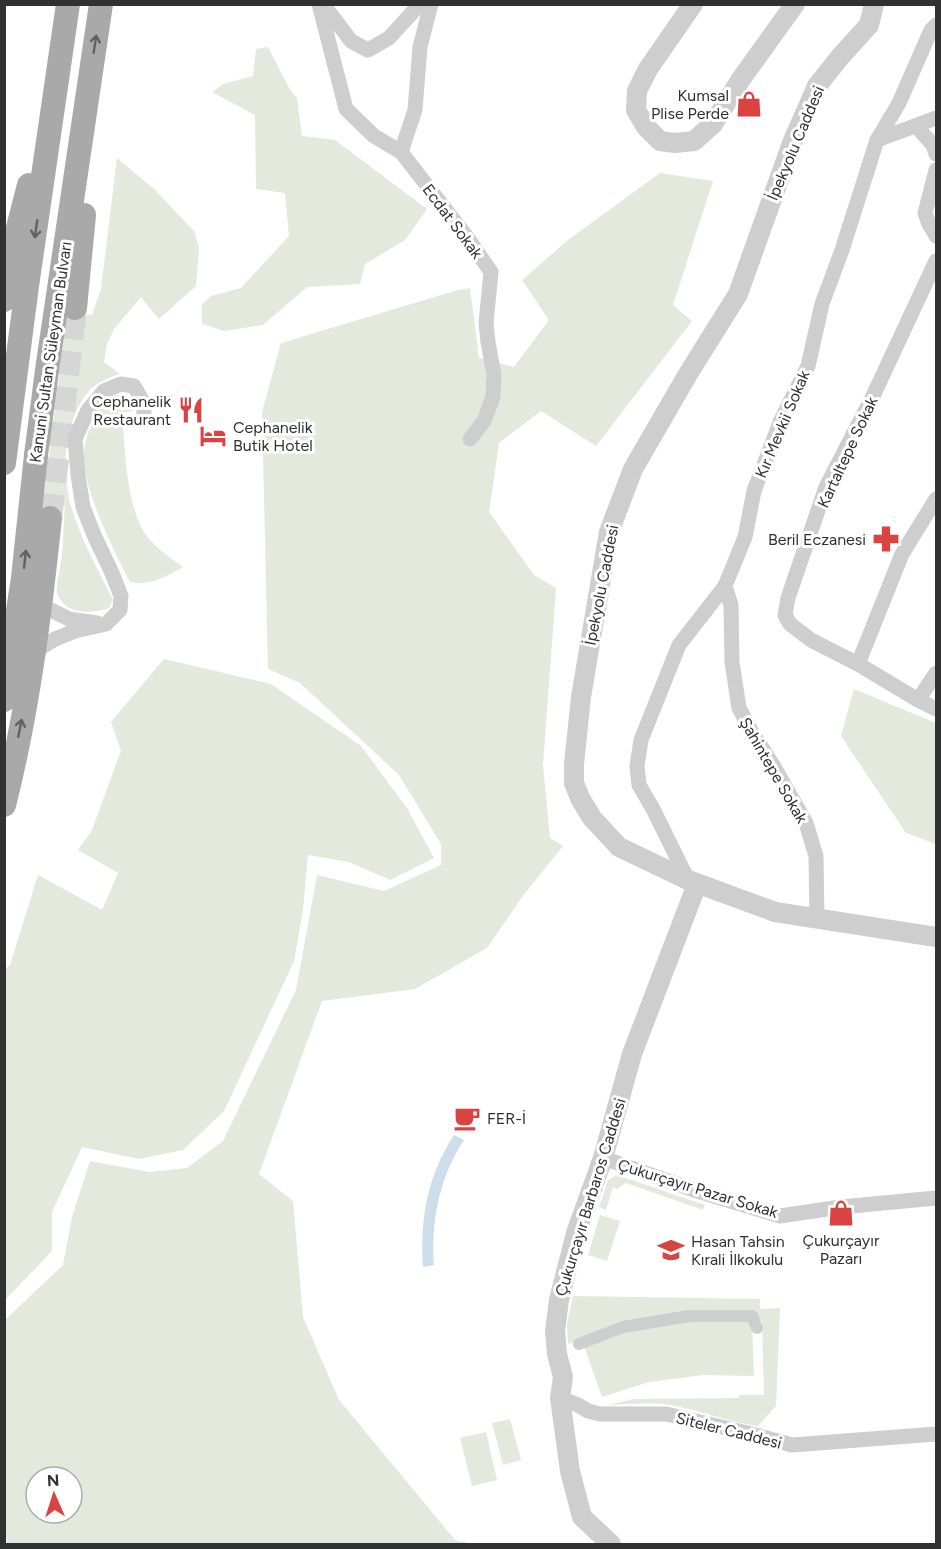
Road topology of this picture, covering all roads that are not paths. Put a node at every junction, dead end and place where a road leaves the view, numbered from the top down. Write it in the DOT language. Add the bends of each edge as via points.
graph roads {
  1 [pos="68,4"];
  2 [pos="101,4"];
  3 [pos="321,4"];
  4 [pos="420,4"];
  5 [pos="431,4"];
  6 [pos="693,4"];
  7 [pos="795,4"];
  8 [pos="874,4"];
  9 [pos="936,25"];
  10 [pos="90,73"];
  11 [pos="56,87"];
  12 [pos="936,118"];
  13 [pos="916,126"];
  14 [pos="877,140"];
  15 [pos="401,152"];
  16 [pos="936,154"];
  17 [pos="936,170"];
  18 [pos="936,236"];
  19 [pos="936,261"];
  20 [pos="4,300"];
  21 [pos="75,308"];
  22 [pos="144,413"];
  23 [pos="470,439"];
  24 [pos="4,464"];
  25 [pos="936,499"];
  26 [pos="51,518"];
  27 [pos="725,586"];
  28 [pos="4,596"];
  29 [pos="41,605"];
  30 [pos="106,624"];
  31 [pos="33,653"];
  32 [pos="858,664"];
  33 [pos="4,667"];
  34 [pos="936,673"];
  35 [pos="4,700"];
  36 [pos="918,700"];
  37 [pos="936,709"];
  38 [pos="7,795"];
  39 [pos="693,882"];
  40 [pos="817,918"];
  41 [pos="936,937"];
  42 [pos="603,1158"];
  43 [pos="936,1198"];
  44 [pos="757,1328"];
  45 [pos="579,1344"];
  46 [pos="560,1398"];
  47 [pos="936,1434"];
  48 [pos="611,1545"];
  1 -- 11 [label="main road, Kanuni Sultan Süleyman Bulvarı"];
  10 -- 2 [label="main road, Kanuni Sultan Süleyman Bulvarı, one-way"];
  3 -- 4 [label="street" via="351,41 368,50 389,38"];
  3 -- 15 [label="street" via="346,109 374,136"];
  5 -- 15 [label="street" via="420,47 415,110"];
  6 -- 7 [label="street" via="637,91 636,110 660,141 694,141 713,124"];
  8 -- 39 [label="street, İpekyolu Caddesi" via="869,25 816,86 738,294 633,469 609,532 581,697 574,783 592,818 619,847"];
  9 -- 14 [label="street, Kır Mevkii Sokak"];
  10 -- 21 [label="main road" via="87,185"];
  35 -- 10 [label="main road, Kanuni Sultan Süleyman Bulvarı, one-way, bridge"];
  11 -- 20 [label="main road" via="13,247"];
  11 -- 24 [label="main road, Kanuni Sultan Süleyman Bulvarı, one-way"];
  12 -- 13 [label="street"];
  13 -- 14 [label="street"];
  13 -- 16 [label="street"];
  14 -- 27 [label="street, Kır Mevkii Sokak" via="822,304 807,366 780,420 754,491 745,537"];
  15 -- 23 [label="street, Ecdat Sokak" via="491,272 486,323 494,397 484,421"];
  17 -- 18 [label="street" via="925,213"];
  19 -- 32 [label="street, Kartaltepe Sokak" via="826,487 788,598 785,615 790,624 811,640"];
  22 -- 30 [label="street" via="134,386 121,384 104,391 88,410 75,439 83,507 121,596 120,610"];
  25 -- 32 [label="street" via="902,554"];
  26 -- 29 [label="main road"];
  27 -- 39 [label="street, Kır Mevkii Sokak" via="679,645 641,740 637,766 639,785"];
  27 -- 40 [label="street, Şahintepe Sokak" via="731,605 732,662 739,708 806,823 816,856"];
  28 -- 29 [label="street"];
  29 -- 30 [label="street" via="69,619"];
  29 -- 31 [label="main road"];
  30 -- 31 [label="street" via="54,639"];
  31 -- 33 [label="street" via="16,667"];
  38 -- 31 [label="main road, one-way"];
  32 -- 36 [label="street, Kartaltepe Sokak"];
  34 -- 36 [label="street"];
  36 -- 37 [label="street, Kartaltepe Sokak"];
  39 -- 40 [label="street, İpekyolu Caddesi" via="775,912"];
  39 -- 42 [label="street, Çukurçayır Barbaros Caddesi" via="632,1054"];
  40 -- 41 [label="street, İpekyolu Caddesi"];
  42 -- 43 [label="street, Çukurçayır Pazar Sokak" via="780,1216"];
  42 -- 46 [label="street, Çukurçayır Barbaros Caddesi" via="576,1233 559,1300 555,1331 563,1377"];
  44 -- 45 [label="street" via="752,1316 689,1316 623,1327"];
  46 -- 47 [label="street, Siteler Caddesi" via="600,1414 666,1414 792,1445"];
  46 -- 48 [label="street, Çukurçayır Barbaros Caddesi" via="570,1471 582,1517"];
}
